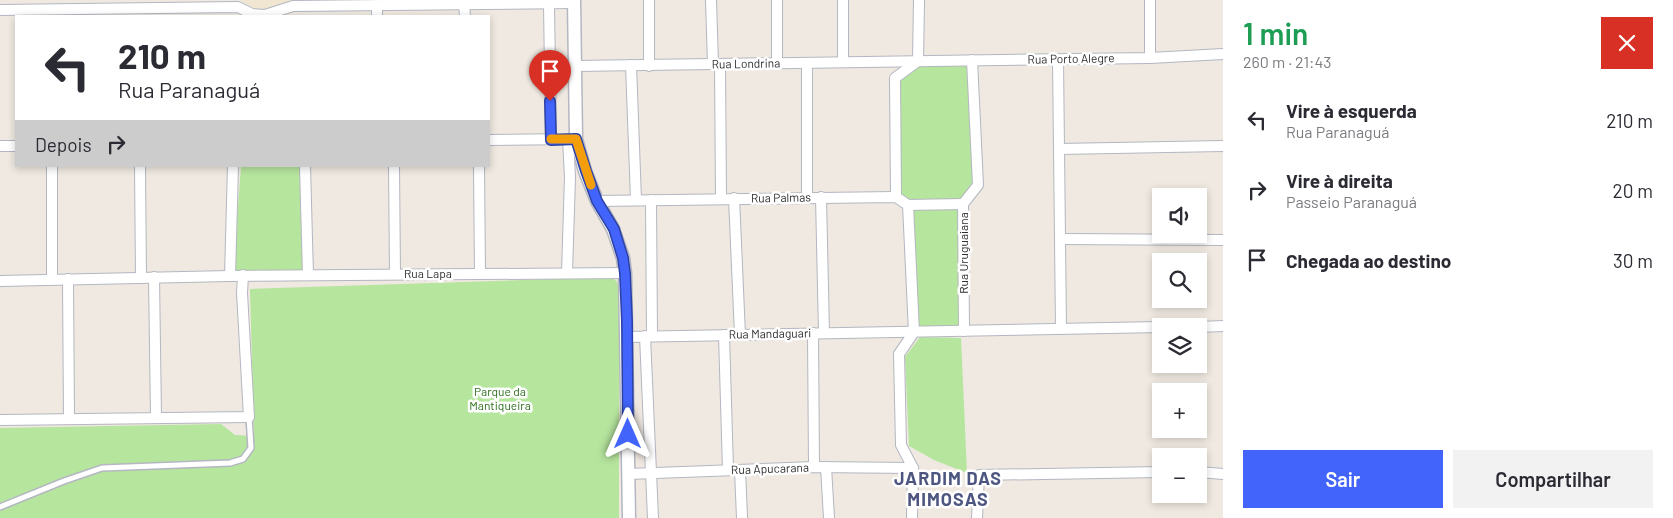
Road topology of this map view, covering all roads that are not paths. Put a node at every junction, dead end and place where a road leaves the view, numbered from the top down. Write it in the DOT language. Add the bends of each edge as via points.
graph roads {
  1 [pos="649,0"];
  2 [pos="711,0"];
  3 [pos="777,0"];
  4 [pos="843,0"];
  5 [pos="919,0"];
  6 [pos="1150,0"];
  7 [pos="436,2"];
  8 [pos="501,2"];
  9 [pos="574,2"];
  10 [pos="371,3"];
  11 [pos="93,4"];
  12 [pos="464,4"];
  13 [pos="549,4"];
  14 [pos="30,5"];
  15 [pos="154,8"];
  16 [pos="237,8"];
  17 [pos="294,8"];
  18 [pos="0,10"];
  19 [pos="64,13"];
  20 [pos="377,15"];
  21 [pos="465,15"];
  22 [pos="1223,54"];
  23 [pos="1150,58"];
  24 [pos="1058,59"];
  25 [pos="972,60"];
  26 [pos="918,61"];
  27 [pos="843,62"];
  28 [pos="777,63"];
  29 [pos="807,63"];
  30 [pos="716,64"];
  31 [pos="632,65"];
  32 [pos="574,66"];
  33 [pos="649,66"];
  34 [pos="572,139"];
  35 [pos="490,140"];
  36 [pos="551,140"];
  37 [pos="0,146"];
  38 [pos="15,146"];
  39 [pos="1223,146"];
  40 [pos="1059,150"];
  41 [pos="52,167"];
  42 [pos="140,167"];
  43 [pos="233,167"];
  44 [pos="304,167"];
  45 [pos="394,167"];
  46 [pos="480,167"];
  47 [pos="807,197"];
  48 [pos="821,197"];
  49 [pos="896,197"];
  50 [pos="734,198"];
  51 [pos="721,199"];
  52 [pos="636,200"];
  53 [pos="651,200"];
  54 [pos="597,201"];
  55 [pos="963,204"];
  56 [pos="908,205"];
  57 [pos="1060,239"];
  58 [pos="1223,240"];
  59 [pos="625,273"];
  60 [pos="395,274"];
  61 [pos="480,274"];
  62 [pos="567,274"];
  63 [pos="243,275"];
  64 [pos="308,275"];
  65 [pos="230,276"];
  66 [pos="154,277"];
  67 [pos="141,278"];
  68 [pos="68,279"];
  69 [pos="52,280"];
  70 [pos="0,281"];
  71 [pos="1223,326"];
  72 [pos="1152,327"];
  73 [pos="1207,327"];
  74 [pos="1061,329"];
  75 [pos="964,331"];
  76 [pos="914,332"];
  77 [pos="818,333"];
  78 [pos="724,335"];
  79 [pos="740,335"];
  80 [pos="649,336"];
  81 [pos="627,337"];
  82 [pos="156,417"];
  83 [pos="249,417"];
  84 [pos="69,418"];
  85 [pos="0,420"];
  86 [pos="814,467"];
  87 [pos="826,467"];
  88 [pos="913,468"];
  89 [pos="728,470"];
  90 [pos="740,470"];
  91 [pos="1152,472"];
  92 [pos="652,473"];
  93 [pos="1207,473"];
  94 [pos="628,474"];
  95 [pos="1223,474"];
  96 [pos="0,507"];
  97 [pos="629,518"];
  98 [pos="653,518"];
  99 [pos="742,518"];
  100 [pos="829,518"];
  101 [pos="912,518"];
  102 [pos="977,518"];
  1 -- 33 [label="street"];
  2 -- 30 [label="street"];
  3 -- 28 [label="street"];
  4 -- 27 [label="street"];
  5 -- 26 [label="street"];
  6 -- 23 [label="street"];
  7 -- 10 [label="street"];
  7 -- 12 [label="street"];
  8 -- 12 [label="street"];
  8 -- 13 [label="street"];
  9 -- 13 [label="street"];
  9 -- 32 [label="street"];
  10 -- 17 [label="street"];
  10 -- 20 [label="street"];
  11 -- 15 [label="street"];
  11 -- 19 [label="street"];
  12 -- 21 [label="street"];
  13 -- 36 [label="street"];
  14 -- 18 [label="street"];
  14 -- 19 [label="street"];
  15 -- 16 [label="street"];
  16 -- 17 [label="street" via="265,15"];
  22 -- 23 [label="street, Rua Porto Alegre"];
  23 -- 24 [label="street, Rua Porto Alegre"];
  24 -- 25 [label="street, Rua Porto Alegre"];
  24 -- 40 [label="street"];
  25 -- 26 [label="street, Rua Porto Alegre"];
  25 -- 55 [label="street, Rua Uruguaiana" via="978,185"];
  26 -- 27 [label="street, Rua Londrina"];
  26 -- 49 [label="street" via="895,78"];
  27 -- 29 [label="street, Rua Londrina"];
  28 -- 29 [label="street, Rua Londrina"];
  28 -- 30 [label="street, Rua Londrina"];
  29 -- 47 [label="street"];
  30 -- 33 [label="street, Rua Londrina"];
  30 -- 51 [label="street"];
  31 -- 32 [label="street, Rua Londrina"];
  31 -- 33 [label="street, Rua Londrina"];
  31 -- 52 [label="street"];
  32 -- 34 [label="street"];
  34 -- 36 [label="street"];
  34 -- 54 [label="street"];
  34 -- 62 [label="street"];
  35 -- 36 [label="street"];
  37 -- 38 [label="street"];
  39 -- 40 [label="street"];
  40 -- 57 [label="street"];
  41 -- 69 [label="street"];
  42 -- 67 [label="street"];
  43 -- 65 [label="street"];
  44 -- 64 [label="street"];
  45 -- 60 [label="street"];
  46 -- 61 [label="street"];
  47 -- 48 [label="street, Rua Palmas"];
  47 -- 50 [label="street, Rua Palmas"];
  48 -- 49 [label="street, Rua Palmas"];
  48 -- 77 [label="street"];
  49 -- 56 [label="street"];
  50 -- 51 [label="street, Rua Palmas"];
  50 -- 79 [label="street"];
  51 -- 53 [label="street, Rua Palmas"];
  52 -- 53 [label="street, Rua Palmas"];
  52 -- 54 [label="street, Rua Palmas"];
  53 -- 80 [label="street"];
  54 -- 59 [label="street" via="614,229"];
  55 -- 56 [label="street"];
  55 -- 75 [label="street, Rua Uruguaiana"];
  56 -- 76 [label="street"];
  57 -- 58 [label="street"];
  57 -- 74 [label="street"];
  59 -- 62 [label="street, Rua Lapa"];
  59 -- 81 [label="street"];
  60 -- 61 [label="street, Rua Lapa"];
  60 -- 64 [label="street, Rua Lapa"];
  61 -- 62 [label="street, Rua Lapa"];
  63 -- 64 [label="street, Rua Lapa"];
  63 -- 65 [label="street, Rua Lapa"];
  63 -- 83 [label="street"];
  65 -- 66 [label="street, Rua Lapa"];
  66 -- 67 [label="street, Rua Lapa"];
  66 -- 82 [label="street"];
  67 -- 68 [label="street, Rua Lapa"];
  68 -- 69 [label="street, Rua Lapa"];
  68 -- 84 [label="street"];
  69 -- 70 [label="street, Rua Lapa"];
  71 -- 73 [label="street"];
  72 -- 74 [label="street, Rua Mandaguari"];
  74 -- 75 [label="street, Rua Mandaguari"];
  75 -- 76 [label="street, Rua Mandaguari"];
  76 -- 77 [label="street, Rua Mandaguari"];
  76 -- 88 [label="street" via="899,354 901,445"];
  77 -- 79 [label="street, Rua Mandaguari"];
  77 -- 86 [label="street"];
  78 -- 79 [label="street, Rua Mandaguari"];
  78 -- 80 [label="street, Rua Mandaguari"];
  78 -- 89 [label="street"];
  80 -- 81 [label="street, Rua Mandaguari"];
  80 -- 92 [label="street"];
  81 -- 94 [label="street"];
  82 -- 83 [label="street"];
  82 -- 84 [label="street"];
  83 -- 96 [label="lane" via="251,448 243,459 230,463 102,468"];
  84 -- 85 [label="street"];
  86 -- 87 [label="street, Rua Apucarana"];
  86 -- 90 [label="street, Rua Apucarana"];
  87 -- 88 [label="street, Rua Apucarana"];
  87 -- 100 [label="street"];
  88 -- 101 [label="street"];
  89 -- 90 [label="street, Rua Apucarana"];
  89 -- 92 [label="street, Rua Apucarana"];
  90 -- 99 [label="street"];
  91 -- 102 [label="street" via="979,475"];
  92 -- 94 [label="street, Rua Apucarana"];
  92 -- 98 [label="street"];
  93 -- 95 [label="street"];
  94 -- 97 [label="street"];
}
